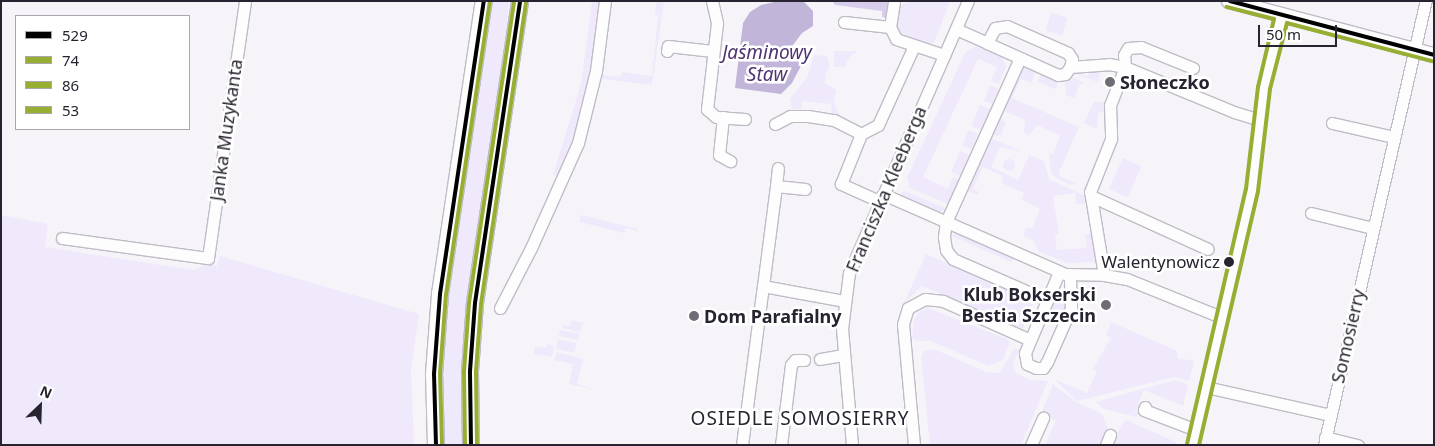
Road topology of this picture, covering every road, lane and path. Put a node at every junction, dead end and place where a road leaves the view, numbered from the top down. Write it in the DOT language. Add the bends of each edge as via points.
graph roads {
  1 [pos="245,1"];
  2 [pos="484,1"];
  3 [pos="520,1"];
  4 [pos="605,1"];
  5 [pos="712,1"];
  6 [pos="894,1"];
  7 [pos="968,1"];
  8 [pos="1229,1"];
  9 [pos="1426,1"];
  10 [pos="1282,15"];
  11 [pos="844,22"];
  12 [pos="890,27"];
  13 [pos="956,29"];
  14 [pos="987,43"];
  15 [pos="914,46"];
  16 [pos="1415,49"];
  17 [pos="667,51"];
  18 [pos="713,51"];
  19 [pos="944,55"];
  20 [pos="1434,55"];
  21 [pos="1020,58"];
  22 [pos="1070,67"];
  23 [pos="1125,67"];
  24 [pos="1193,68"];
  25 [pos="723,118"];
  26 [pos="745,120"];
  27 [pos="1261,120"];
  28 [pos="1332,123"];
  29 [pos="776,124"];
  30 [pos="861,134"];
  31 [pos="1394,136"];
  32 [pos="730,161"];
  33 [pos="778,168"];
  34 [pos="776,186"];
  35 [pos="804,189"];
  36 [pos="1091,196"];
  37 [pos="881,198"];
  38 [pos="1311,213"];
  39 [pos="946,222"];
  40 [pos="1373,228"];
  41 [pos="62,238"];
  42 [pos="1208,249"];
  43 [pos="1065,274"];
  44 [pos="1104,275"];
  45 [pos="763,286"];
  46 [pos="844,300"];
  47 [pos="1047,300"];
  48 [pos="500,308"];
  49 [pos="1221,317"];
  50 [pos="1030,340"];
  51 [pos="844,355"];
  52 [pos="820,359"];
  53 [pos="804,360"];
  54 [pos="1206,387"];
  55 [pos="1146,407"];
  56 [pos="1330,415"];
  57 [pos="1043,418"];
  58 [pos="1196,430"];
  59 [pos="1325,441"];
  60 [pos="436,445"];
  61 [pos="471,445"];
  62 [pos="742,445"];
  63 [pos="781,445"];
  64 [pos="852,445"];
  65 [pos="914,445"];
  66 [pos="1031,445"];
  67 [pos="1193,445"];
  68 [pos="1358,445"];
  1 -- 41 [label="street, Janka Muzykanta" via="208,258"];
  2 -- 60 [label="main road" via="440,294 434,374"];
  3 -- 61 [label="main road" via="474,303 470,371"];
  4 -- 48 [label="street" via="596,71 575,150 532,248"];
  5 -- 18 [label="street" via="717,23"];
  6 -- 12 [label="street"];
  7 -- 13 [label="street, Franciszka Kleeberga"];
  8 -- 10 [label="street"];
  9 -- 16 [label="street, Somosierry"];
  10 -- 16 [label="street"];
  10 -- 27 [label="street" via="1266,78"];
  11 -- 12 [label="street"];
  12 -- 15 [label="street" via="896,39"];
  13 -- 14 [label="street"];
  13 -- 19 [label="street, Franciszka Kleeberga"];
  14 -- 21 [label="street"];
  14 -- 22 [label="street" via="995,28 1007,26 1068,53 1072,59"];
  15 -- 19 [label="street"];
  15 -- 30 [label="street" via="878,125"];
  16 -- 20 [label="street"];
  16 -- 31 [label="street, Somosierry"];
  17 -- 18 [label="street" via="668,46"];
  18 -- 25 [label="street" via="707,109 711,115"];
  19 -- 37 [label="street, Franciszka Kleeberga"];
  21 -- 22 [label="street" via="1058,75 1066,74"];
  21 -- 39 [label="street"];
  22 -- 23 [label="street" via="1109,64"];
  23 -- 24 [label="street" via="1125,51 1136,45"];
  23 -- 27 [label="street"];
  23 -- 36 [label="street" via="1110,105 1111,139 1091,185"];
  25 -- 26 [label="street"];
  25 -- 32 [label="street" via="719,155"];
  27 -- 49 [label="street" via="1252,190"];
  28 -- 31 [label="street"];
  29 -- 30 [label="street" via="790,116 808,116 834,120"];
  30 -- 37 [label="street" via="841,184"];
  31 -- 40 [label="street, Somosierry"];
  33 -- 34 [label="street"];
  34 -- 35 [label="street"];
  34 -- 45 [label="street"];
  36 -- 42 [label="street"];
  36 -- 44 [label="street"];
  37 -- 39 [label="street"];
  37 -- 46 [label="street, Franciszka Kleeberga" via="852,263"];
  38 -- 40 [label="street"];
  39 -- 43 [label="street"];
  39 -- 47 [label="street" via="945,243 954,259"];
  40 -- 56 [label="street, Somosierry"];
  43 -- 44 [label="street"];
  43 -- 47 [label="street"];
  43 -- 50 [label="street" via="1071,308 1043,368 1036,368 1025,361"];
  44 -- 49 [label="street" via="1142,284"];
  45 -- 46 [label="street"];
  45 -- 62 [label="street"];
  46 -- 51 [label="street, Franciszka Kleeberga"];
  47 -- 50 [label="street"];
  49 -- 54 [label="street"];
  50 -- 65 [label="street" via="937,299 925,299 908,308 903,324"];
  51 -- 52 [label="street"];
  51 -- 64 [label="street, Franciszka Kleeberga"];
  53 -- 63 [label="street" via="795,360 791,365"];
  54 -- 56 [label="street"];
  54 -- 58 [label="street"];
  55 -- 58 [label="street" via="1144,410"];
  56 -- 59 [label="street, Somosierry"];
  57 -- 66 [label="street"];
  58 -- 67 [label="street"];
  59 -- 68 [label="street"];
}
